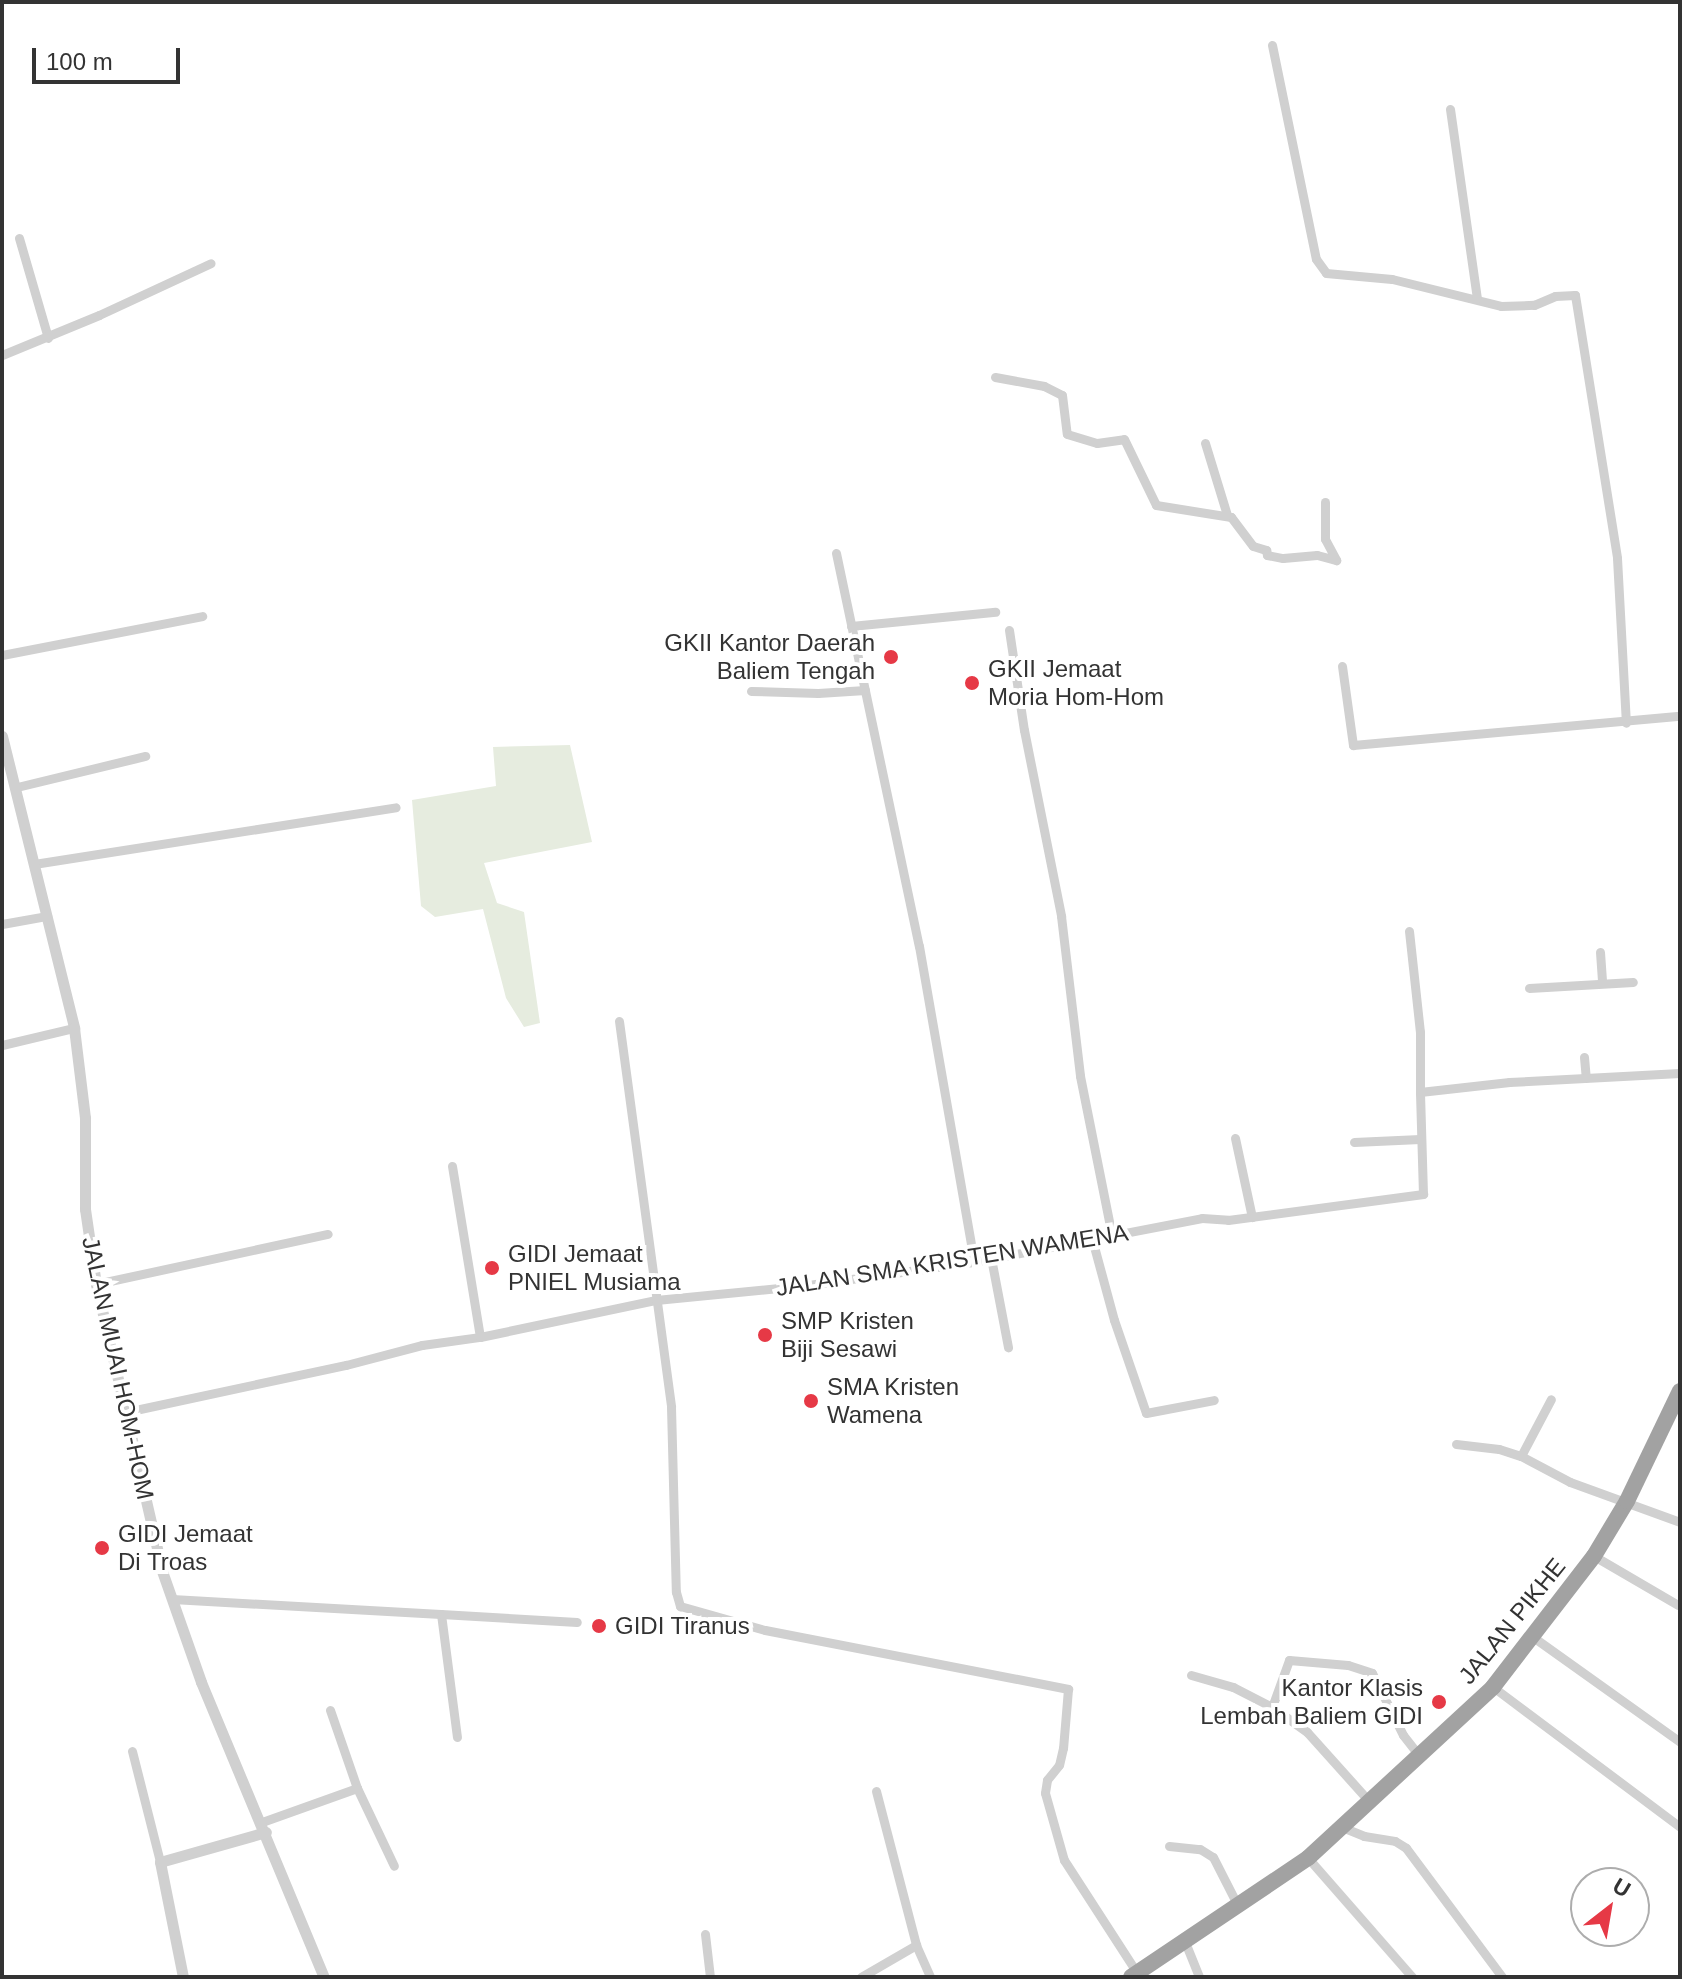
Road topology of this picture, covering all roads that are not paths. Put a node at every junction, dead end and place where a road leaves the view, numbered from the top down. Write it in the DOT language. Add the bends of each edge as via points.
graph roads {
  1 [pos="1272,45"];
  2 [pos="1450,109"];
  3 [pos="19,238"];
  4 [pos="211,263"];
  5 [pos="1477,298"];
  6 [pos="48,338"];
  7 [pos="2,355"];
  8 [pos="995,377"];
  9 [pos="1205,443"];
  10 [pos="1325,502"];
  11 [pos="1227,515"];
  12 [pos="836,553"];
  13 [pos="995,612"];
  14 [pos="202,616"];
  15 [pos="851,626"];
  16 [pos="1009,630"];
  17 [pos="2,655"];
  18 [pos="1342,666"];
  19 [pos="865,690"];
  20 [pos="751,691"];
  21 [pos="1680,716"];
  22 [pos="1626,723"];
  23 [pos="2,736"];
  24 [pos="145,756"];
  25 [pos="17,787"];
  26 [pos="396,807"];
  27 [pos="34,864"];
  28 [pos="47,916"];
  29 [pos="2,924"];
  30 [pos="1409,931"];
  31 [pos="1600,952"];
  32 [pos="1633,982"];
  33 [pos="1602,983"];
  34 [pos="1529,988"];
  35 [pos="619,1021"];
  36 [pos="74,1028"];
  37 [pos="2,1045"];
  38 [pos="1584,1057"];
  39 [pos="1680,1073"];
  40 [pos="1586,1078"];
  41 [pos="1420,1092"];
  42 [pos="1235,1138"];
  43 [pos="1420,1139"];
  44 [pos="1354,1142"];
  45 [pos="452,1166"];
  46 [pos="1252,1217"];
  47 [pos="328,1234"];
  48 [pos="1112,1236"];
  49 [pos="1092,1239"];
  50 [pos="991,1258"];
  51 [pos="974,1262"];
  52 [pos="96,1284"];
  53 [pos="656,1300"];
  54 [pos="480,1337"];
  55 [pos="1008,1347"];
  56 [pos="1680,1391"];
  57 [pos="1551,1399"];
  58 [pos="1214,1400"];
  59 [pos="126,1412"];
  60 [pos="1456,1444"];
  61 [pos="1521,1456"];
  62 [pos="1627,1501"];
  63 [pos="1680,1522"];
  64 [pos="1594,1556"];
  65 [pos="172,1599"];
  66 [pos="1678,1605"];
  67 [pos="441,1614"];
  68 [pos="577,1622"];
  69 [pos="1533,1637"];
  70 [pos="1191,1675"];
  71 [pos="1493,1687"];
  72 [pos="1272,1707"];
  73 [pos="330,1710"];
  74 [pos="457,1737"];
  75 [pos="1680,1742"];
  76 [pos="132,1751"];
  77 [pos="1420,1757"];
  78 [pos="357,1788"];
  79 [pos="876,1791"];
  80 [pos="1369,1801"];
  81 [pos="264,1827"];
  82 [pos="1342,1827"];
  83 [pos="1680,1827"];
  84 [pos="1169,1846"];
  85 [pos="1308,1858"];
  86 [pos="160,1862"];
  87 [pos="394,1866"];
  88 [pos="1238,1906"];
  89 [pos="705,1934"];
  90 [pos="1185,1942"];
  91 [pos="916,1945"];
  92 [pos="1142,1973"];
  93 [pos="183,1977"];
  94 [pos="324,1977"];
  95 [pos="710,1977"];
  96 [pos="861,1977"];
  97 [pos="930,1977"];
  98 [pos="1199,1977"];
  99 [pos="1412,1977"];
  100 [pos="1502,1977"];
  1 -- 5 [label="street" via="1320,268 1332,275 1392,279"];
  2 -- 5 [label="street"];
  3 -- 6 [label="street"];
  4 -- 6 [label="street"];
  5 -- 22 [label="street" via="1501,306 1575,295 1617,558"];
  6 -- 7 [label="street"];
  8 -- 11 [label="street" via="1044,386 1062,395 1067,434 1097,443 1124,439 1156,505"];
  9 -- 11 [label="street"];
  10 -- 11 [label="street" via="1325,539 1336,560 1267,555"];
  12 -- 15 [label="street"];
  13 -- 15 [label="street"];
  14 -- 17 [label="street"];
  15 -- 19 [label="street"];
  16 -- 48 [label="street" via="1061,916 1080,1076"];
  18 -- 22 [label="street" via="1353,745"];
  19 -- 20 [label="street"];
  19 -- 51 [label="street" via="919,946"];
  21 -- 22 [label="street"];
  23 -- 25 [label="street, JALAN MUAI HOM-HOM"];
  24 -- 25 [label="street"];
  25 -- 27 [label="street, JALAN MUAI HOM-HOM"];
  26 -- 27 [label="street"];
  27 -- 28 [label="street, JALAN MUAI HOM-HOM"];
  28 -- 29 [label="street"];
  28 -- 36 [label="street, JALAN MUAI HOM-HOM"];
  30 -- 41 [label="street, JALAN SMA KRISTEN WAMENA" via="1420,1032"];
  31 -- 33 [label="street"];
  32 -- 33 [label="street"];
  33 -- 34 [label="street"];
  35 -- 53 [label="street"];
  36 -- 37 [label="street"];
  36 -- 52 [label="street, JALAN MUAI HOM-HOM" via="85,1118 85,1209"];
  38 -- 40 [label="street"];
  39 -- 40 [label="street"];
  40 -- 41 [label="street"];
  41 -- 43 [label="street, JALAN SMA KRISTEN WAMENA"];
  42 -- 46 [label="street"];
  43 -- 44 [label="street"];
  43 -- 46 [label="street, JALAN SMA KRISTEN WAMENA" via="1423,1194"];
  45 -- 54 [label="street"];
  46 -- 48 [label="street, JALAN SMA KRISTEN WAMENA" via="1202,1218"];
  47 -- 52 [label="street"];
  48 -- 49 [label="street, JALAN SMA KRISTEN WAMENA"];
  49 -- 50 [label="street, JALAN SMA KRISTEN WAMENA"];
  49 -- 58 [label="street" via="1146,1413"];
  50 -- 51 [label="street, JALAN SMA KRISTEN WAMENA"];
  50 -- 55 [label="street"];
  51 -- 53 [label="street, JALAN SMA KRISTEN WAMENA"];
  52 -- 59 [label="street, JALAN MUAI HOM-HOM"];
  53 -- 54 [label="street, JALAN SMA KRISTEN WAMENA"];
  53 -- 92 [label="street" via="671,1407 680,1606 765,1630 1068,1689 1063,1748 1045,1793 1064,1860"];
  54 -- 59 [label="street, JALAN SMA KRISTEN WAMENA" via="422,1345"];
  56 -- 62 [label="highway, JALAN PIKHE"];
  57 -- 61 [label="street"];
  59 -- 65 [label="street, JALAN MUAI HOM-HOM"];
  60 -- 61 [label="street"];
  61 -- 62 [label="street" via="1570,1482"];
  62 -- 63 [label="street"];
  62 -- 64 [label="highway, JALAN PIKHE"];
  64 -- 66 [label="street"];
  64 -- 69 [label="highway, JALAN PIKHE"];
  65 -- 67 [label="street"];
  65 -- 81 [label="street, JALAN MUAI HOM-HOM" via="201,1682"];
  67 -- 68 [label="street"];
  67 -- 74 [label="street"];
  69 -- 71 [label="highway, JALAN PIKHE"];
  69 -- 75 [label="street"];
  70 -- 72 [label="street" via="1233,1687"];
  71 -- 77 [label="highway, JALAN PIKHE"];
  71 -- 83 [label="street"];
  72 -- 77 [label="street" via="1289,1660 1348,1665 1372,1673"];
  72 -- 80 [label="street" via="1307,1732"];
  73 -- 78 [label="street"];
  76 -- 86 [label="street"];
  77 -- 80 [label="highway, JALAN PIKHE"];
  78 -- 81 [label="street"];
  78 -- 87 [label="street"];
  79 -- 91 [label="street"];
  80 -- 82 [label="highway, JALAN PIKHE"];
  81 -- 86 [label="street"];
  81 -- 94 [label="street, JALAN MUAI HOM-HOM"];
  82 -- 85 [label="highway, JALAN PIKHE"];
  82 -- 100 [label="street" via="1406,1848"];
  84 -- 88 [label="street" via="1200,1849 1213,1857"];
  85 -- 88 [label="highway, JALAN PIKHE"];
  85 -- 99 [label="street"];
  86 -- 93 [label="street"];
  88 -- 90 [label="highway, JALAN PIKHE"];
  89 -- 95 [label="street"];
  90 -- 92 [label="highway, JALAN PIKHE"];
  90 -- 98 [label="street"];
  91 -- 96 [label="street"];
  91 -- 97 [label="street"];
}
